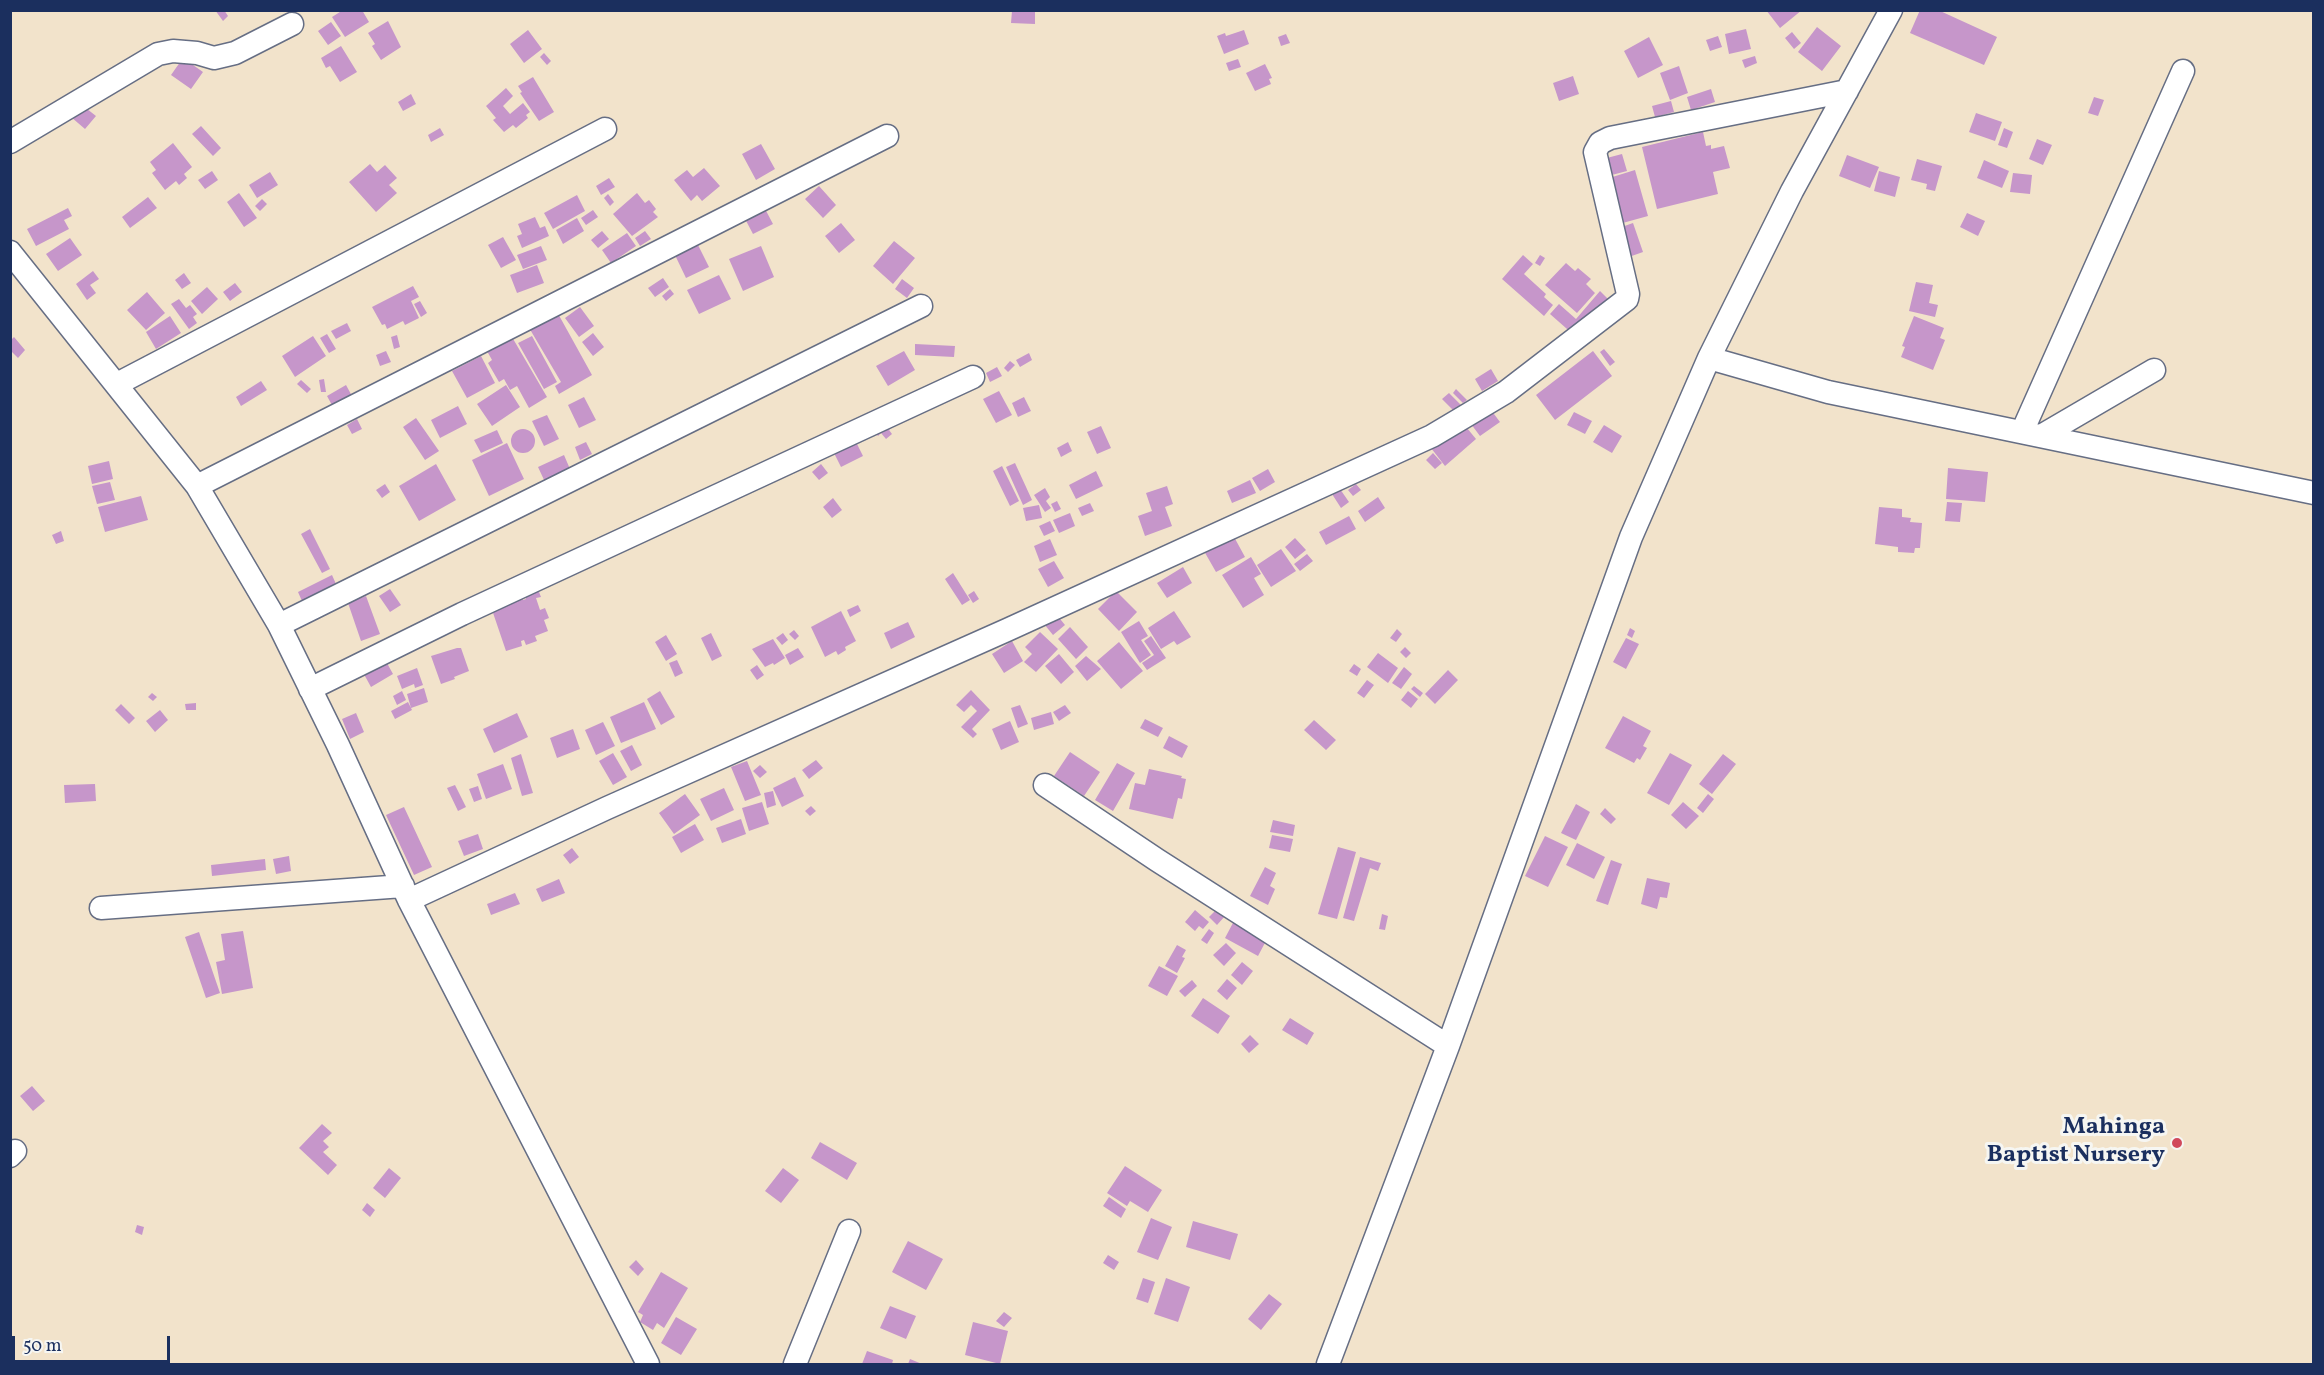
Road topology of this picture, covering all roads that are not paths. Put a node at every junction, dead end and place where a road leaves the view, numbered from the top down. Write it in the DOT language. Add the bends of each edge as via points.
graph roads {
  1 [pos="1891,10"];
  2 [pos="292,24"];
  3 [pos="2183,71"];
  4 [pos="1847,91"];
  5 [pos="605,129"];
  6 [pos="887,136"];
  7 [pos="10,142"];
  8 [pos="10,252"];
  9 [pos="921,306"];
  10 [pos="1709,358"];
  11 [pos="2154,370"];
  12 [pos="973,376"];
  13 [pos="117,384"];
  14 [pos="2031,434"];
  15 [pos="196,486"];
  16 [pos="2313,493"];
  17 [pos="279,626"];
  18 [pos="310,689"];
  19 [pos="1045,785"];
  20 [pos="406,893"];
  21 [pos="101,908"];
  22 [pos="1448,1046"];
  23 [pos="849,1231"];
  24 [pos="648,1365"];
  25 [pos="795,1365"];
  26 [pos="1328,1365"];
  1 -- 4 [label="street"];
  2 -- 7 [label="street" via="214,58 173,51 159,54"];
  3 -- 14 [label="street"];
  4 -- 10 [label="street"];
  4 -- 20 [label="street" via="1600,143 1595,152 1627,299 1506,392 1431,436 1007,630"];
  5 -- 13 [label="street"];
  6 -- 15 [label="street"];
  8 -- 13 [label="street"];
  9 -- 17 [label="street"];
  10 -- 14 [label="street" via="1828,392"];
  10 -- 22 [label="street" via="1631,537"];
  11 -- 14 [label="street"];
  12 -- 18 [label="street"];
  13 -- 15 [label="street"];
  14 -- 16 [label="street"];
  15 -- 17 [label="street"];
  17 -- 18 [label="street"];
  18 -- 20 [label="street"];
  19 -- 22 [label="street"];
  20 -- 21 [label="street"];
  20 -- 24 [label="street"];
  22 -- 26 [label="street"];
  23 -- 25 [label="street"];
}
